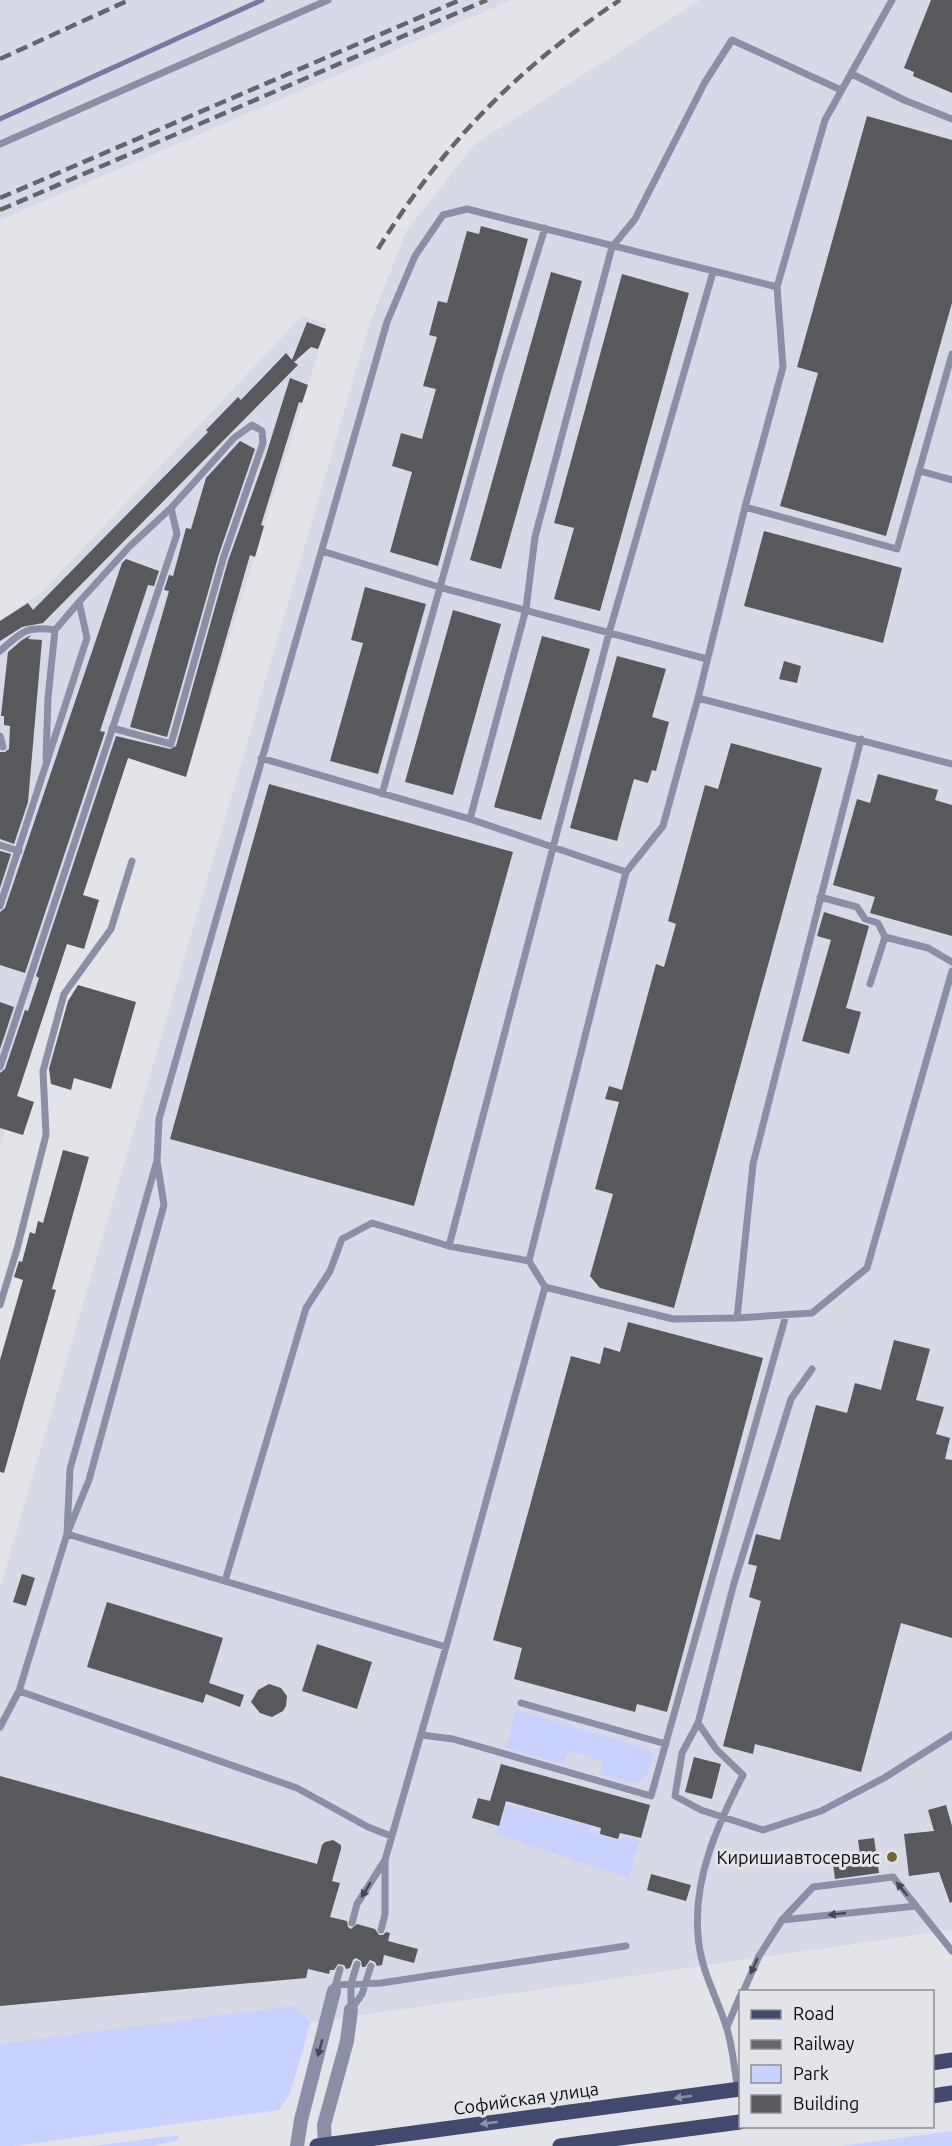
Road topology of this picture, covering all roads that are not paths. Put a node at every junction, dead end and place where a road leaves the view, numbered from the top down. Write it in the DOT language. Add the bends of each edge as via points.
graph roads {
  1 [pos="328,0"];
  2 [pos="892,0"];
  3 [pos="852,74"];
  4 [pos="841,90"];
  5 [pos="952,119"];
  6 [pos="0,144"];
  7 [pos="546,228"];
  8 [pos="612,247"];
  9 [pos="713,272"];
  10 [pos="777,287"];
  11 [pos="952,354"];
  12 [pos="920,471"];
  13 [pos="952,480"];
  14 [pos="745,507"];
  15 [pos="171,508"];
  16 [pos="322,551"];
  17 [pos="439,587"];
  18 [pos="79,602"];
  19 [pos="526,609"];
  20 [pos="55,630"];
  21 [pos="609,633"];
  22 [pos="0,651"];
  23 [pos="707,659"];
  24 [pos="698,698"];
  25 [pos="112,728"];
  26 [pos="0,736"];
  27 [pos="861,740"];
  28 [pos="3,747"];
  29 [pos="261,758"];
  30 [pos="952,764"];
  31 [pos="46,767"];
  32 [pos="382,794"];
  33 [pos="470,819"];
  34 [pos="0,845"];
  35 [pos="552,847"];
  36 [pos="19,851"];
  37 [pos="132,861"];
  38 [pos="626,872"];
  39 [pos="820,897"];
  40 [pos="0,906"];
  41 [pos="885,937"];
  42 [pos="952,962"];
  43 [pos="952,971"];
  44 [pos="870,984"];
  45 [pos="0,1067"];
  46 [pos="157,1161"];
  47 [pos="449,1246"];
  48 [pos="529,1262"];
  49 [pos="545,1287"];
  50 [pos="0,1305"];
  51 [pos="786,1315"];
  52 [pos="737,1318"];
  53 [pos="812,1369"];
  54 [pos="67,1534"];
  55 [pos="225,1581"];
  56 [pos="446,1647"];
  57 [pos="19,1691"];
  58 [pos="521,1703"];
  59 [pos="698,1724"];
  60 [pos="0,1727"];
  61 [pos="421,1735"];
  62 [pos="952,1735"];
  63 [pos="666,1744"];
  64 [pos="722,1818"];
  65 [pos="391,1836"];
  66 [pos="385,1860"];
  67 [pos="916,1906"];
  68 [pos="782,1920"];
  69 [pos="352,1923"];
  70 [pos="381,1930"];
  71 [pos="626,1946"];
  72 [pos="952,1951"];
  73 [pos="357,1964"];
  74 [pos="371,1966"];
  75 [pos="339,1969"];
  76 [pos="351,1984"];
  77 [pos="365,1984"];
  78 [pos="334,1988"];
  79 [pos="744,1990"];
  80 [pos="739,2000"];
  81 [pos="351,2010"];
  82 [pos="727,2027"];
  83 [pos="952,2060"];
  84 [pos="934,2063"];
  85 [pos="739,2089"];
  86 [pos="952,2093"];
  87 [pos="934,2096"];
  88 [pos="739,2122"];
  89 [pos="321,2145"];
  90 [pos="297,2146"];
  91 [pos="560,2146"];
  1 -- 6 [label="lane"];
  2 -- 3 [label="lane"];
  3 -- 4 [label="lane"];
  3 -- 5 [label="lane"];
  4 -- 8 [label="lane" via="732,40 705,82 635,219"];
  4 -- 10 [label="lane" via="825,120"];
  7 -- 8 [label="lane"];
  7 -- 16 [label="lane" via="467,209 443,214 415,256 387,322"];
  7 -- 17 [label="lane"];
  8 -- 9 [label="lane"];
  8 -- 19 [label="lane" via="535,537"];
  9 -- 10 [label="lane"];
  9 -- 21 [label="lane"];
  10 -- 14 [label="lane" via="783,367"];
  11 -- 12 [label="lane"];
  12 -- 13 [label="lane"];
  12 -- 14 [label="lane" via="897,549"];
  14 -- 23 [label="lane"];
  15 -- 18 [label="lane"];
  15 -- 25 [label="lane" via="177,534"];
  15 -- 25 [label="lane" via="234,438 252,425 262,431 263,443 224,559 171,744"];
  16 -- 17 [label="lane"];
  16 -- 29 [label="lane"];
  17 -- 19 [label="lane"];
  17 -- 32 [label="lane"];
  18 -- 20 [label="lane"];
  18 -- 31 [label="lane" via="87,638"];
  19 -- 21 [label="lane"];
  19 -- 33 [label="lane"];
  20 -- 22 [label="lane" via="36,627 23,631"];
  20 -- 31 [label="lane"];
  21 -- 23 [label="lane"];
  21 -- 35 [label="lane"];
  23 -- 24 [label="lane"];
  24 -- 27 [label="lane"];
  24 -- 38 [label="lane" via="663,826"];
  25 -- 45 [label="lane"];
  26 -- 28 [label="lane"];
  27 -- 30 [label="lane"];
  27 -- 39 [label="lane"];
  29 -- 32 [label="lane"];
  29 -- 46 [label="lane" via="159,1119"];
  31 -- 36 [label="lane"];
  32 -- 33 [label="lane"];
  33 -- 35 [label="lane"];
  34 -- 36 [label="lane"];
  35 -- 38 [label="lane"];
  35 -- 47 [label="lane"];
  36 -- 40 [label="lane"];
  37 -- 50 [label="lane" via="111,929 64,994 43,1071 46,1135"];
  38 -- 48 [label="lane"];
  39 -- 41 [label="lane" via="857,907 865,919 878,923"];
  39 -- 52 [label="lane" via="753,1164"];
  41 -- 42 [label="lane" via="928,948"];
  41 -- 44 [label="lane"];
  43 -- 51 [label="lane" via="867,1268 812,1313"];
  46 -- 54 [label="lane" via="70,1469"];
  46 -- 54 [label="lane" via="164,1205 89,1480"];
  47 -- 48 [label="lane"];
  47 -- 55 [label="lane" via="372,1223 342,1239 330,1271 306,1308"];
  48 -- 49 [label="lane"];
  49 -- 52 [label="lane" via="673,1319"];
  49 -- 56 [label="lane"];
  51 -- 52 [label="lane"];
  51 -- 63 [label="lane"];
  53 -- 59 [label="lane" via="791,1400 734,1583"];
  54 -- 55 [label="lane"];
  54 -- 57 [label="lane"];
  55 -- 56 [label="lane"];
  56 -- 61 [label="lane"];
  57 -- 60 [label="lane"];
  57 -- 65 [label="lane" via="297,1788"];
  58 -- 63 [label="lane"];
  59 -- 64 [label="lane" via="716,1749 743,1775"];
  59 -- 64 [label="lane" via="682,1753 675,1796"];
  61 -- 63 [label="lane" via="453,1739 651,1796"];
  61 -- 65 [label="lane"];
  62 -- 64 [label="lane" via="884,1778 821,1811 763,1830"];
  64 -- 82 [label="lane" via="705,1866 698,1935 707,1982"];
  65 -- 66 [label="lane"];
  66 -- 69 [label="lane, one-way" via="357,1904"];
  66 -- 70 [label="lane" via="386,1914"];
  67 -- 68 [label="lane, one-way"];
  67 -- 68 [label="lane, one-way" via="893,1877 813,1887"];
  67 -- 72 [label="lane"];
  68 -- 79 [label="lane, one-way"];
  71 -- 77 [label="lane"];
  73 -- 76 [label="lane"];
  74 -- 77 [label="lane"];
  75 -- 78 [label="lane"];
  76 -- 77 [label="lane"];
  76 -- 78 [label="lane"];
  76 -- 81 [label="lane"];
  77 -- 81 [label="lane"];
  78 -- 90 [label="street, one-way"];
  80 -- 82 [label="lane"];
  81 -- 89 [label="street"];
  82 -- 85 [label="lane"];
  83 -- 84 [label="main road"];
  85 -- 89 [label="main road, Софийская улица, one-way"];
  86 -- 87 [label="main road"];
  88 -- 91 [label="main road"];
}
